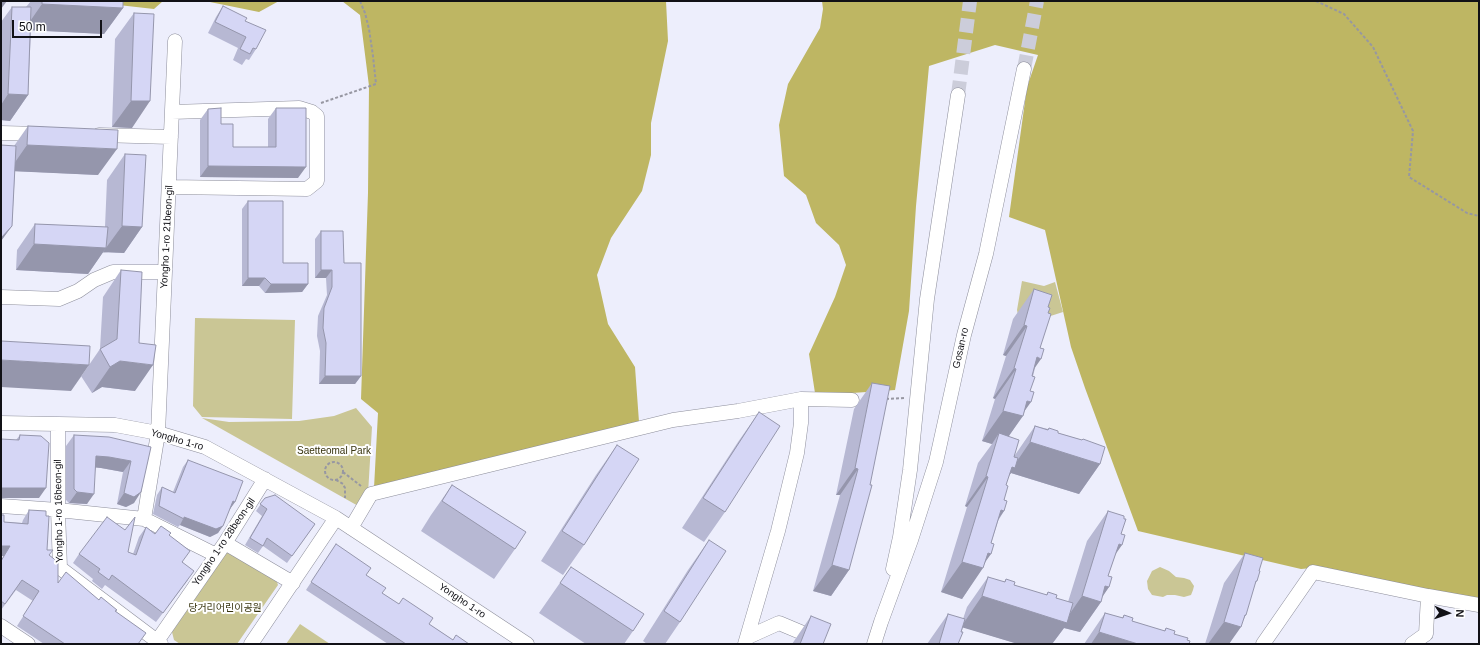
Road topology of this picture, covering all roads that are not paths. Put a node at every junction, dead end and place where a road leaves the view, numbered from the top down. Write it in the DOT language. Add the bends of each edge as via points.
graph roads {
  1 [pos="175,41"];
  2 [pos="1024,70"];
  3 [pos="958,95"];
  4 [pos="172,112"];
  5 [pos="1,133"];
  6 [pos="55,134"];
  7 [pos="86,135"];
  8 [pos="171,137"];
  9 [pos="169,186"];
  10 [pos="165,272"];
  11 [pos="1,298"];
  12 [pos="801,399"];
  13 [pos="852,400"];
  14 [pos="1,424"];
  15 [pos="58,424"];
  16 [pos="158,433"];
  17 [pos="265,479"];
  18 [pos="1,506"];
  19 [pos="58,510"];
  20 [pos="336,518"];
  21 [pos="144,519"];
  22 [pos="351,528"];
  23 [pos="225,543"];
  24 [pos="216,555"];
  25 [pos="293,583"];
  26 [pos="1428,596"];
  27 [pos="1479,605"];
  28 [pos="881,622"];
  29 [pos="1,626"];
  30 [pos="819,640"];
  31 [pos="746,641"];
  32 [pos="158,643"];
  33 [pos="28,644"];
  34 [pos="251,644"];
  35 [pos="526,644"];
  36 [pos="874,644"];
  37 [pos="1263,644"];
  38 [pos="1412,644"];
  1 -- 4 [label="street, Yongho 1-ro 21beon-gil"];
  2 -- 28 [label="street, Gosan-ro" via="986,254 964,335 936,462"];
  3 -- 28 [label="street, Gosan-ro" via="927,299 910,470 900,537"];
  4 -- 8 [label="street, Yongho 1-ro 21beon-gil"];
  4 -- 9 [label="street" via="298,108 312,112 317,116 316,181 307,189"];
  5 -- 6 [label="street"];
  7 -- 8 [label="street"];
  8 -- 9 [label="street, Yongho 1-ro 21beon-gil"];
  9 -- 10 [label="street, Yongho 1-ro 21beon-gil"];
  10 -- 11 [label="street" via="113,272 59,299"];
  10 -- 16 [label="street, Yongho 1-ro 21beon-gil"];
  12 -- 13 [label="street"];
  12 -- 22 [label="street" via="673,420 371,494"];
  12 -- 31 [label="street" via="801,423 796,453 778,531"];
  14 -- 15 [label="street, Yongho 1-ro"];
  15 -- 16 [label="street, Yongho 1-ro" via="115,425"];
  15 -- 19 [label="street, Yongho 1-ro 16beon-gil"];
  16 -- 17 [label="street, Yongho 1-ro" via="205,447"];
  16 -- 21 [label="street, Yongho 1-ro 21beon-gil"];
  17 -- 20 [label="street, Yongho 1-ro"];
  17 -- 23 [label="street, Yongho 1-ro 28beon-gil"];
  18 -- 19 [label="street"];
  19 -- 21 [label="street"];
  19 -- 32 [label="street, Yongho 1-ro 16beon-gil" via="60,568"];
  20 -- 22 [label="street, Yongho 1-ro"];
  20 -- 25 [label="street"];
  21 -- 24 [label="street"];
  22 -- 35 [label="street, Yongho 1-ro"];
  23 -- 24 [label="street, Yongho 1-ro 28beon-gil"];
  23 -- 25 [label="street"];
  24 -- 32 [label="street, Yongho 1-ro 28beon-gil"];
  25 -- 34 [label="street"];
  26 -- 27 [label="street"];
  26 -- 37 [label="street" via="1313,572"];
  26 -- 38 [label="street" via="1426,634"];
  28 -- 36 [label="street, Gosan-ro"];
  29 -- 33 [label="street"];
  30 -- 31 [label="street" via="779,623"];
}
